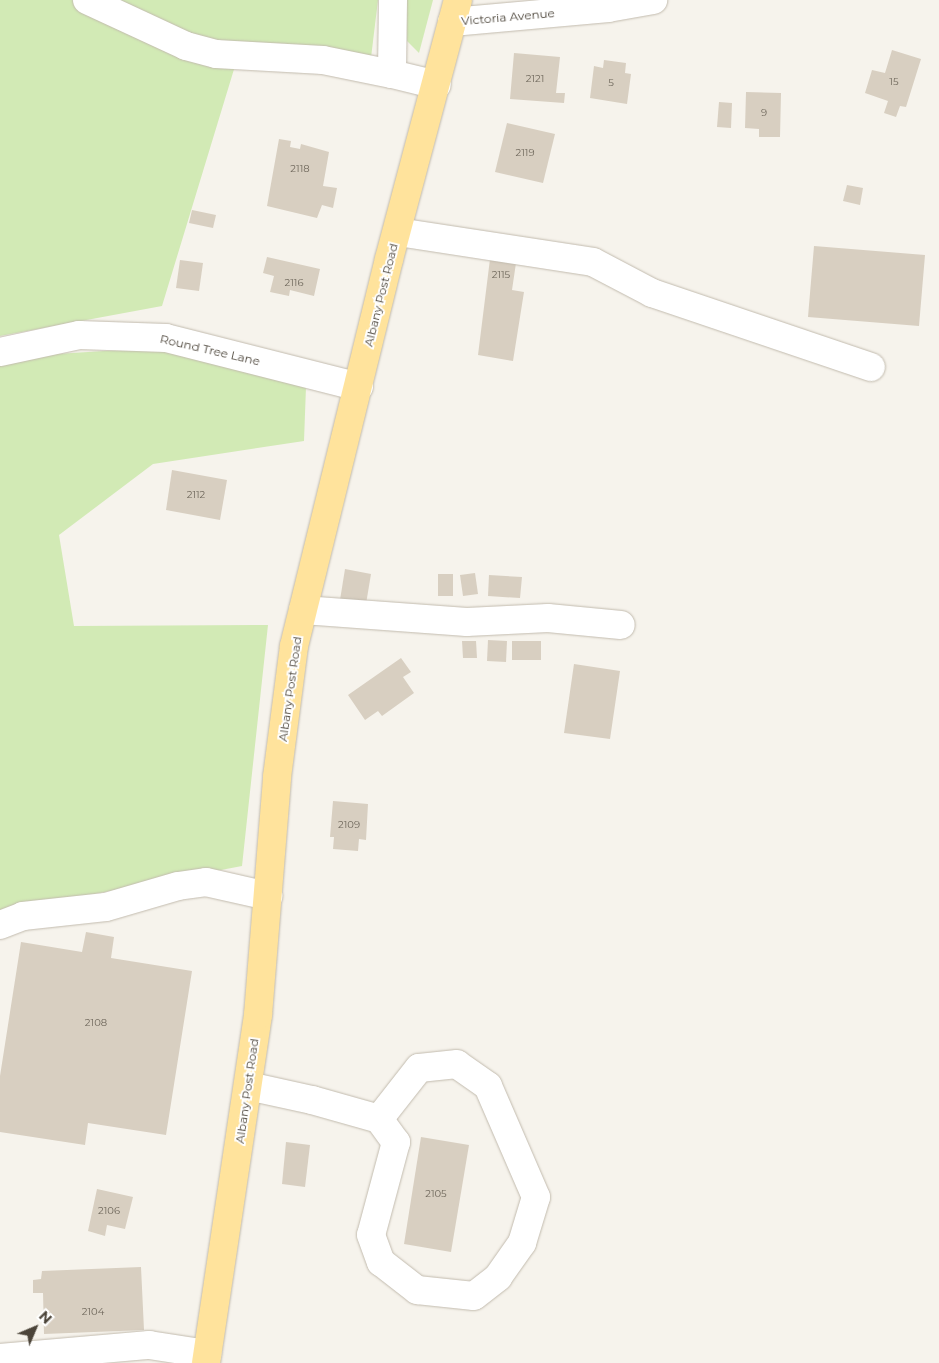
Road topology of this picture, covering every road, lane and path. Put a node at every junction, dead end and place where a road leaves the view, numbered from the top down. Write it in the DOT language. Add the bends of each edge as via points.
graph roads {
  1 [pos="87,0"];
  2 [pos="393,0"];
  3 [pos="653,0"];
  4 [pos="455,11"];
  5 [pos="392,74"];
  6 [pos="437,85"];
  7 [pos="398,232"];
  8 [pos="0,352"];
  9 [pos="871,367"];
  10 [pos="358,386"];
  11 [pos="303,610"];
  12 [pos="621,625"];
  13 [pos="268,896"];
  14 [pos="0,925"];
  15 [pos="248,1086"];
  16 [pos="379,1119"];
  17 [pos="0,1358"];
  18 [pos="206,1359"];
  1 -- 5 [label="street" via="186,46 216,54 323,60"];
  2 -- 5 [label="street"];
  3 -- 4 [label="street, Victoria Avenue" via="608,8"];
  4 -- 6 [label="main road, Albany Post Road"];
  5 -- 6 [label="street"];
  6 -- 7 [label="main road, Albany Post Road"];
  7 -- 9 [label="street" via="593,262 652,293"];
  7 -- 10 [label="main road, Albany Post Road"];
  8 -- 10 [label="street, Round Tree Lane" via="79,335 166,338"];
  10 -- 11 [label="main road, Albany Post Road"];
  11 -- 12 [label="street" via="467,622 548,618"];
  11 -- 13 [label="main road, Albany Post Road" via="294,646 277,777"];
  13 -- 14 [label="street" via="206,882 178,886 106,907 23,916"];
  13 -- 15 [label="main road, Albany Post Road"];
  15 -- 16 [label="street"];
  15 -- 18 [label="main road, Albany Post Road"];
  16 -- 16 [label="street" via="396,1142 371,1235 381,1262 417,1290 474,1296 498,1277 522,1243 536,1197 488,1086 457,1064 419,1068"];
  17 -- 18 [label="street" via="149,1345"];
}
